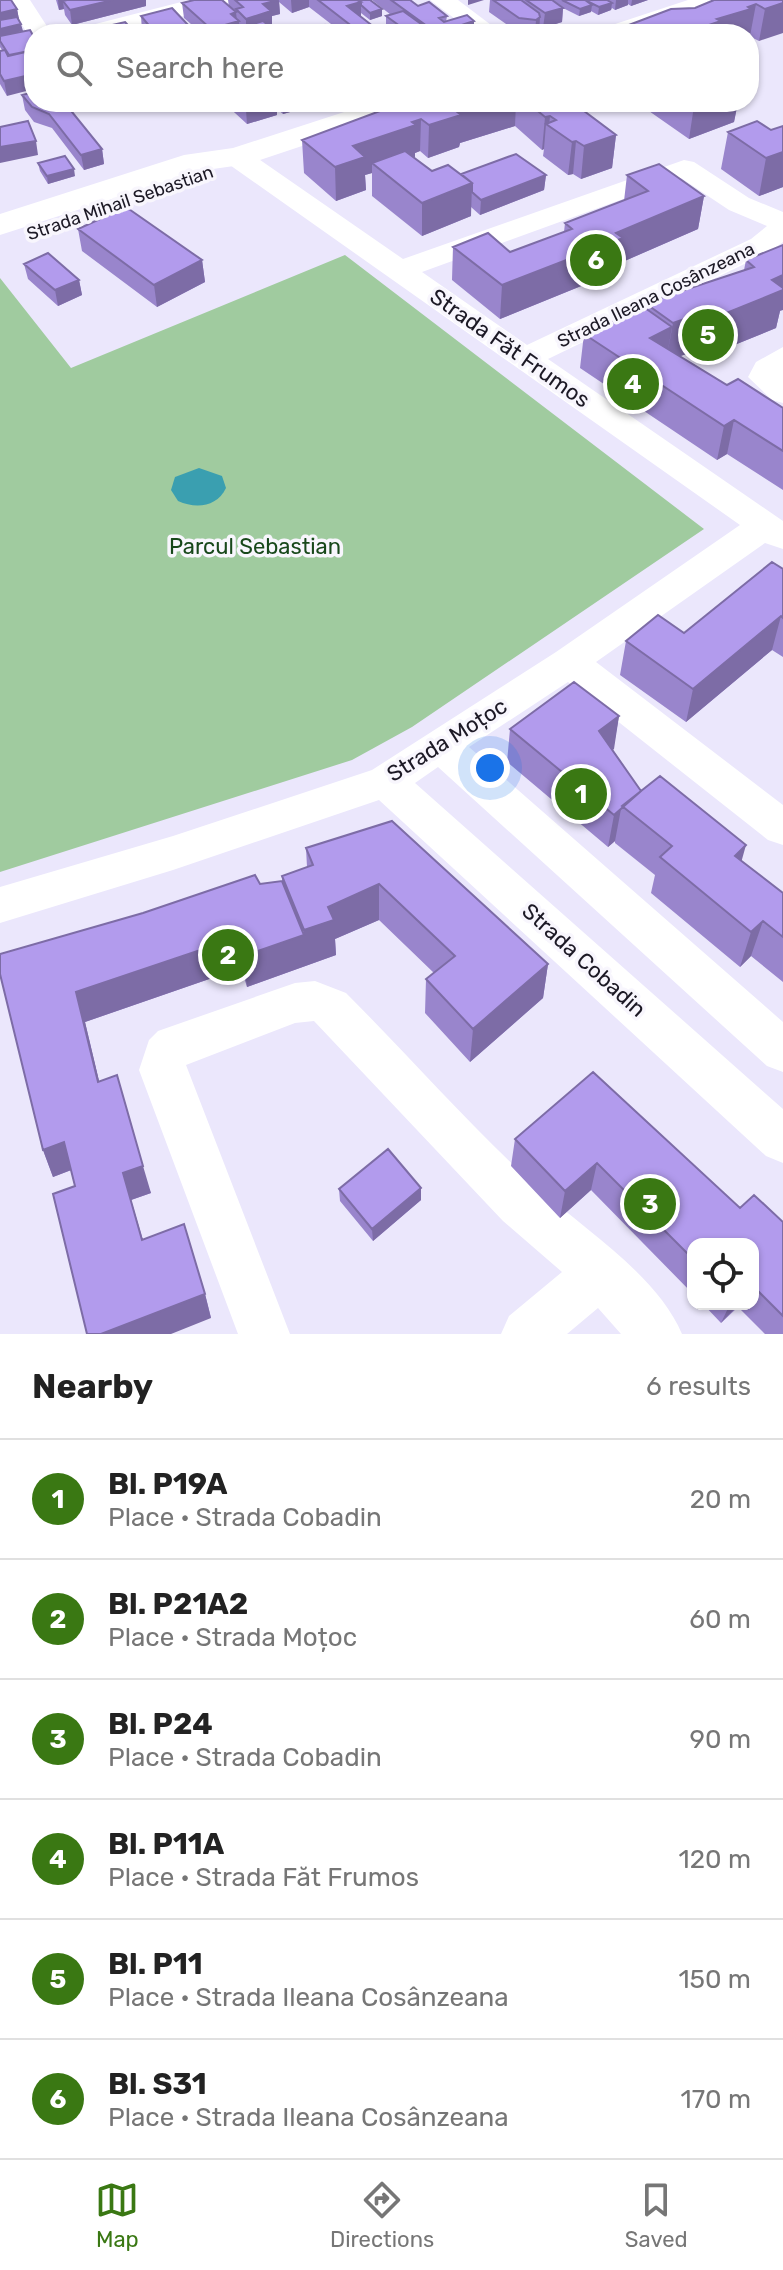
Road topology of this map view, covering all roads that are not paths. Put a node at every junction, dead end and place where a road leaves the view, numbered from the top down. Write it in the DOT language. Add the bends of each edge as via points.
graph roads {
  1 [pos="18,0"];
  2 [pos="218,0"];
  3 [pos="442,0"];
  4 [pos="716,0"];
  5 [pos="34,24"];
  6 [pos="124,24"];
  7 [pos="477,24"];
  8 [pos="643,24"];
  9 [pos="374,112"];
  10 [pos="237,157"];
  11 [pos="783,224"];
  12 [pos="0,225"];
  13 [pos="0,245"];
  14 [pos="399,270"];
  15 [pos="783,357"];
  16 [pos="525,358"];
  17 [pos="783,393"];
  18 [pos="773,532"];
  19 [pos="569,662"];
  20 [pos="442,747"];
  21 [pos="386,781"];
  22 [pos="783,828"];
  23 [pos="0,905"];
  24 [pos="783,1051"];
  25 [pos="783,1140"];
  26 [pos="601,1273"];
  27 [pos="264,1334"];
  28 [pos="527,1334"];
  29 [pos="656,1334"];
  1 -- 5 [label="street"];
  2 -- 6 [label="street"];
  3 -- 7 [label="street"];
  4 -- 8 [label="main road"];
  9 -- 10 [label="main road, Strada Mihail Sebastian"];
  10 -- 12 [label="main road, Strada Mihail Sebastian" via="195,162"];
  10 -- 13 [label="main road, Strada Mihail Sebastian" via="209,176"];
  10 -- 14 [label="street, Strada Făt Frumos"];
  11 -- 14 [label="street, Strada Ileana Cosânzeana" via="739,204 684,168"];
  11 -- 16 [label="street, Strada Ileana Cosânzeana" via="761,245"];
  14 -- 16 [label="street, Strada Făt Frumos"];
  15 -- 17 [label="street" via="764,377"];
  16 -- 18 [label="street, Strada Făt Frumos"];
  18 -- 19 [label="street, Strada Moțoc"];
  19 -- 20 [label="street, Strada Moțoc"];
  19 -- 22 [label="street"];
  20 -- 21 [label="street, Strada Moțoc"];
  20 -- 24 [label="street"];
  21 -- 23 [label="street, Strada Moțoc"];
  21 -- 25 [label="street, Strada Cobadin"];
  26 -- 27 [label="street" via="520,1204 330,1007 315,1001 295,1003 174,1046 165,1055 162,1070"];
  26 -- 28 [label="street"];
  26 -- 29 [label="street"];
}
